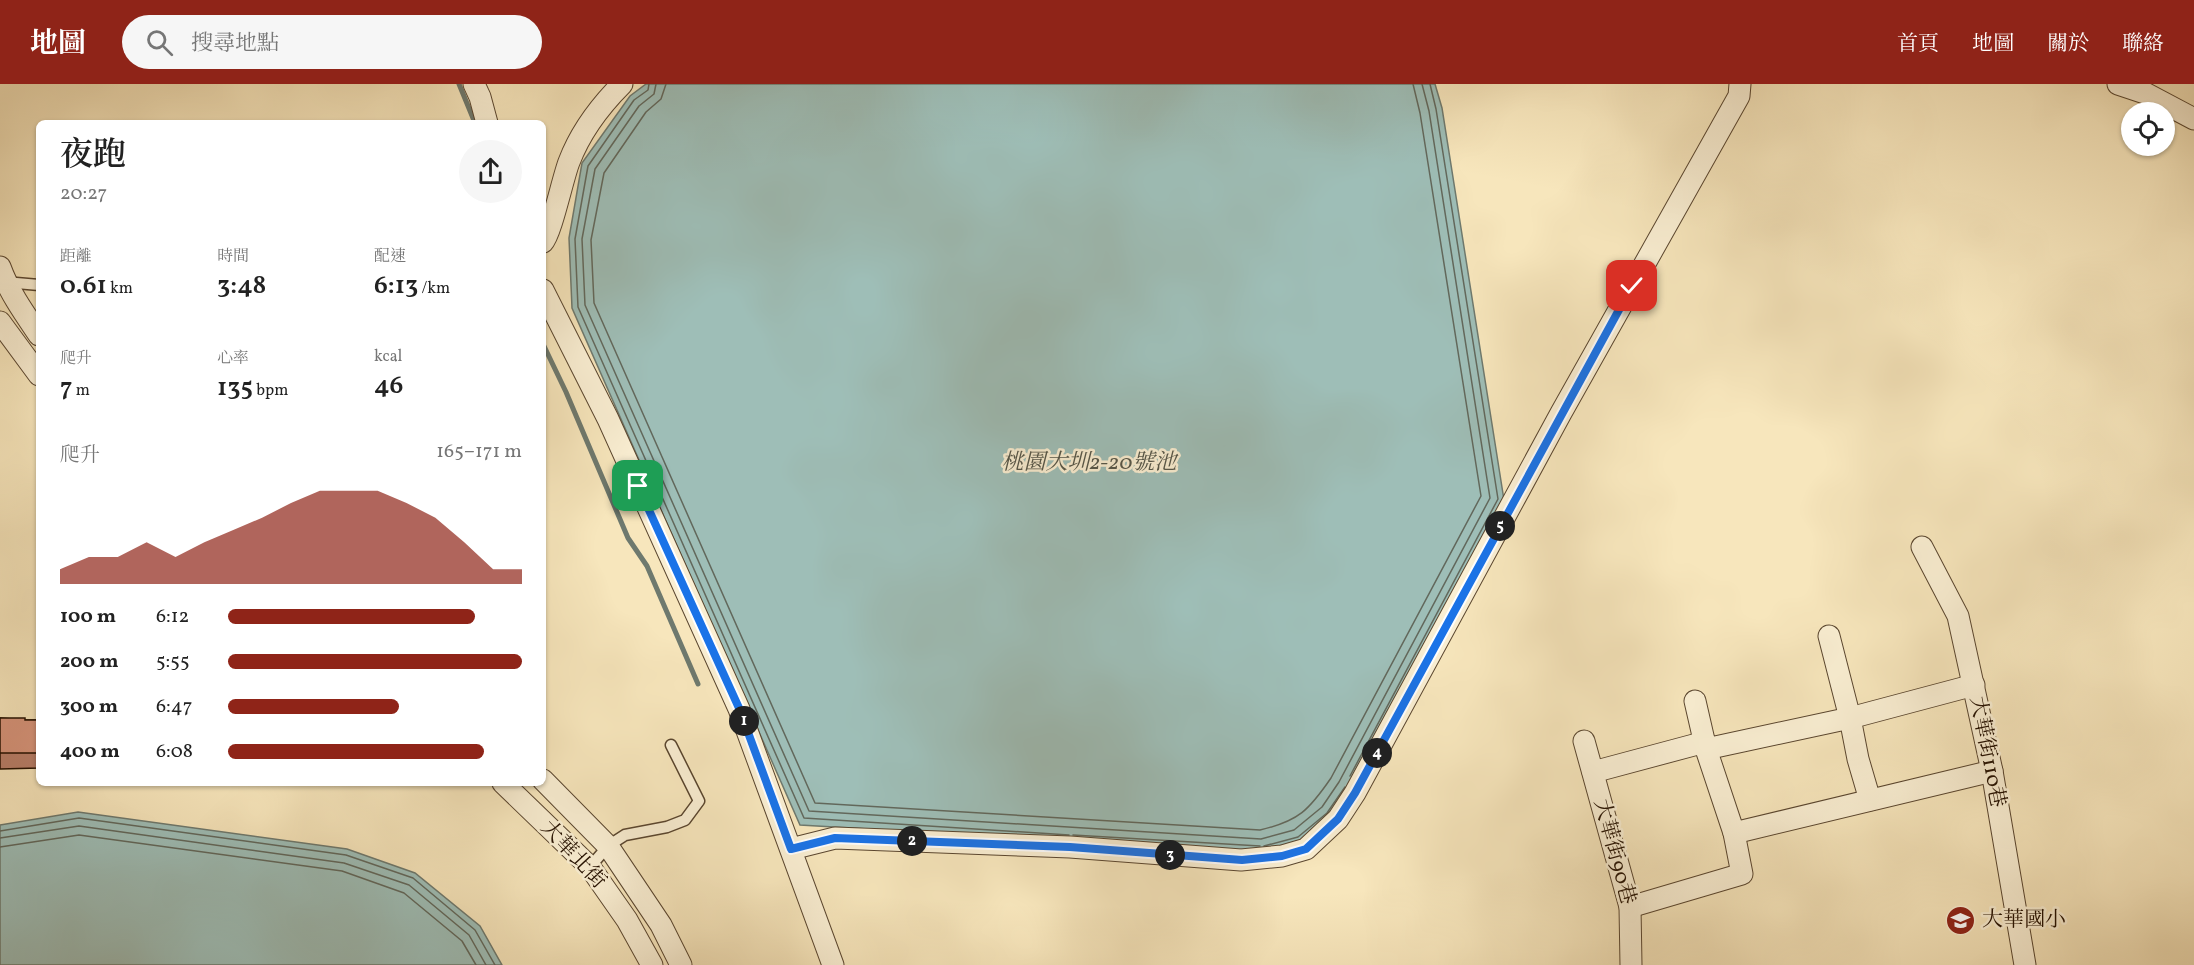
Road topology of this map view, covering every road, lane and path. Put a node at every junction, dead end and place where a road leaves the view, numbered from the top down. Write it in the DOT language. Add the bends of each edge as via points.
graph roads {
  1 [pos="474,84"];
  2 [pos="622,84"];
  3 [pos="1740,84"];
  4 [pos="2118,84"];
  5 [pos="2144,89"];
  6 [pos="2194,119"];
  7 [pos="487,120"];
  8 [pos="546,239"];
  9 [pos="3,275"];
  10 [pos="36,284"];
  11 [pos="546,296"];
  12 [pos="22,311"];
  13 [pos="0,321"];
  14 [pos="36,331"];
  15 [pos="36,371"];
  16 [pos="1922,547"];
  17 [pos="1829,636"];
  18 [pos="1974,685"];
  19 [pos="1695,701"];
  20 [pos="1851,718"];
  21 [pos="1584,741"];
  22 [pos="671,745"];
  23 [pos="1706,746"];
  24 [pos="1992,771"];
  25 [pos="1593,772"];
  26 [pos="546,783"];
  27 [pos="506,786"];
  28 [pos="1870,800"];
  29 [pos="1734,833"];
  30 [pos="608,846"];
  31 [pos="791,849"];
  32 [pos="590,867"];
  33 [pos="1630,907"];
  34 [pos="651,965"];
  35 [pos="681,965"];
  36 [pos="833,965"];
  37 [pos="1631,965"];
  38 [pos="2025,965"];
  1 -- 7 [label="street"];
  2 -- 8 [label="street" via="599,107 570,160"];
  3 -- 31 [label="street" via="1739,96 1355,793 1338,819 1306,849 1242,860 1070,847 835,838"];
  4 -- 5 [label="street"];
  5 -- 6 [label="street"];
  9 -- 10 [label="lane"];
  9 -- 12 [label="street"];
  11 -- 31 [label="street" via="608,419 739,708"];
  12 -- 13 [label="lane"];
  12 -- 14 [label="street"];
  13 -- 15 [label="street"];
  16 -- 18 [label="street, 大華街110巷" via="1959,616"];
  17 -- 20 [label="street"];
  18 -- 20 [label="street"];
  18 -- 24 [label="street, 大華街110巷"];
  19 -- 23 [label="street"];
  20 -- 23 [label="street"];
  20 -- 28 [label="street"];
  21 -- 25 [label="street, 大華街90巷"];
  22 -- 30 [label="lane" via="699,801 685,820 625,835"];
  23 -- 25 [label="street"];
  23 -- 29 [label="street"];
  24 -- 28 [label="street"];
  24 -- 38 [label="street, 大華街110巷"];
  25 -- 33 [label="street, 大華街90巷"];
  26 -- 30 [label="street, 大華北街"];
  27 -- 32 [label="street, 大華北街"];
  28 -- 29 [label="street"];
  29 -- 33 [label="street" via="1742,874"];
  30 -- 32 [label="lane"];
  30 -- 35 [label="street, 大華北街" via="661,925"];
  31 -- 36 [label="street"];
  32 -- 34 [label="street, 大華北街" via="627,920"];
  33 -- 37 [label="street, 大華街90巷"];
}
